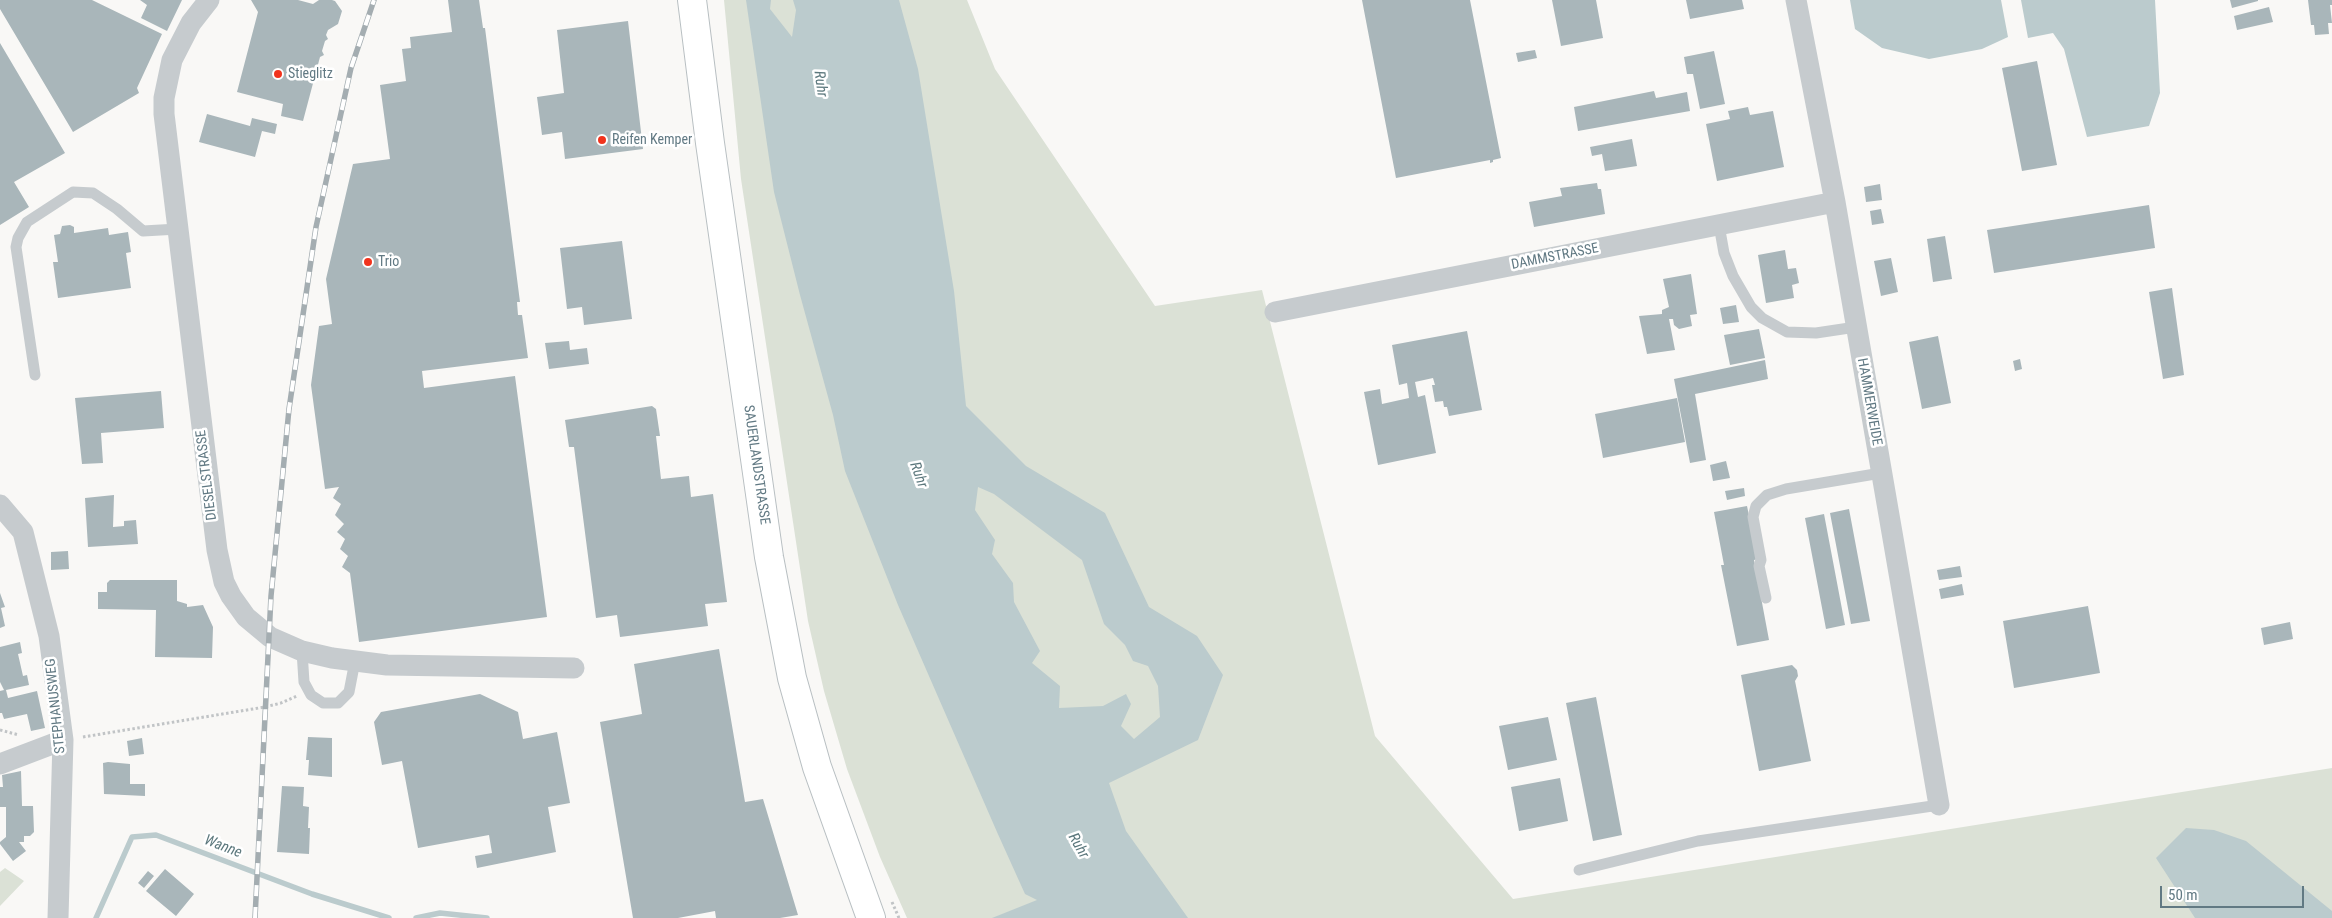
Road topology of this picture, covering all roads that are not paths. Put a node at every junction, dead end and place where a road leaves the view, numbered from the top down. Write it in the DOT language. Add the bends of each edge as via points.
graph roads {
  1 [pos="209,0"];
  2 [pos="692,0"];
  3 [pos="1796,0"];
  4 [pos="1835,202"];
  5 [pos="1719,225"];
  6 [pos="178,229"];
  7 [pos="1275,312"];
  8 [pos="1856,327"];
  9 [pos="36,376"];
  10 [pos="1881,473"];
  11 [pos="0,505"];
  12 [pos="1766,598"];
  13 [pos="302,650"];
  14 [pos="356,662"];
  15 [pos="574,668"];
  16 [pos="63,740"];
  17 [pos="0,764"];
  18 [pos="1939,805"];
  19 [pos="1579,870"];
  20 [pos="58,918"];
  21 [pos="871,918"];
  1 -- 6 [label="street, DIESELSTRASSE" via="181,40 172,60 164,98 165,133"];
  2 -- 21 [label="street, SAUERLANDSTRASSE" via="769,557 791,669 817,766"];
  3 -- 4 [label="street, HAMMERWEIDE"];
  4 -- 5 [label="street, DAMMSTRASSE"];
  4 -- 8 [label="street, HAMMERWEIDE"];
  5 -- 7 [label="street, DAMMSTRASSE"];
  5 -- 8 [label="lane" via="1724,253 1733,276 1751,307 1762,318 1787,332 1816,333"];
  6 -- 9 [label="lane" via="142,231 118,209 92,194 73,192 28,222 16,247"];
  6 -- 13 [label="street, DIESELSTRASSE" via="220,565 231,596 246,617 270,637"];
  8 -- 10 [label="street, HAMMERWEIDE"];
  10 -- 12 [label="lane" via="1786,489 1767,495 1756,506 1753,517"];
  10 -- 18 [label="street, HAMMERWEIDE"];
  11 -- 16 [label="street, STEPHANUSWEG" via="23,532 49,636"];
  13 -- 14 [label="street, DIESELSTRASSE"];
  13 -- 14 [label="lane" via="304,682 316,699 323,703 338,703 349,692"];
  14 -- 15 [label="street, DIESELSTRASSE"];
  16 -- 17 [label="street"];
  16 -- 20 [label="street, STEPHANUSWEG"];
  18 -- 19 [label="lane" via="1698,841"];
}
